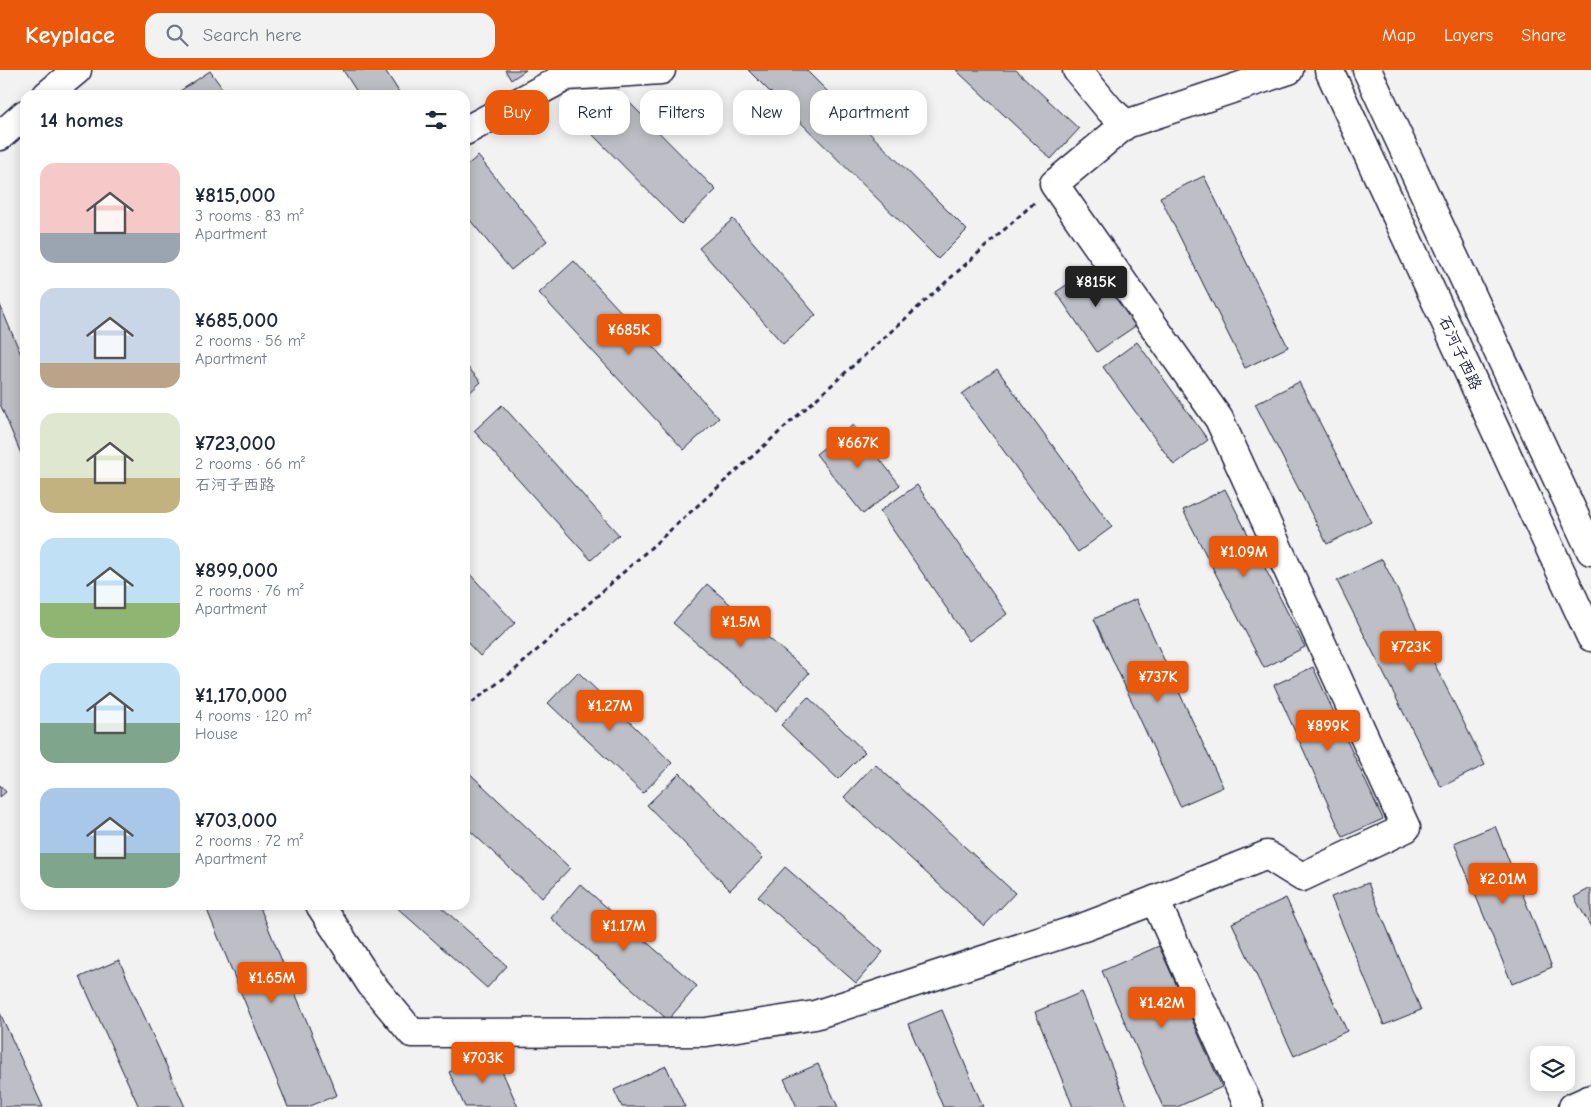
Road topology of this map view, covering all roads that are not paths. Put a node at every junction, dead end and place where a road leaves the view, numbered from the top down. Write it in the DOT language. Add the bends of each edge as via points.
graph roads {
  1 [pos="77,70"];
  2 [pos="660,70"];
  3 [pos="1076,70"];
  4 [pos="1289,70"];
  5 [pos="1329,70"];
  6 [pos="1367,70"];
  7 [pos="54,90"];
  8 [pos="20,118"];
  9 [pos="1126,124"];
  10 [pos="470,128"];
  11 [pos="0,136"];
  12 [pos="1591,551"];
  13 [pos="1591,637"];
  14 [pos="1155,900"];
  15 [pos="323,910"];
  16 [pos="1591,1099"];
  17 [pos="1249,1107"];
  18 [pos="1573,1107"];
  1 -- 7 [label="street"];
  2 -- 10 [label="street" via="567,76"];
  3 -- 9 [label="street"];
  4 -- 9 [label="street"];
  5 -- 13 [label="street, 石河子西路"];
  6 -- 12 [label="street"];
  8 -- 11 [label="street"];
  9 -- 14 [label="street" via="1054,184 1219,419 1406,828 1302,877 1267,856"];
  14 -- 15 [label="street" via="1088,926 815,1015 706,1032 412,1033 371,984"];
  14 -- 17 [label="street"];
  16 -- 18 [label="street"];
}
